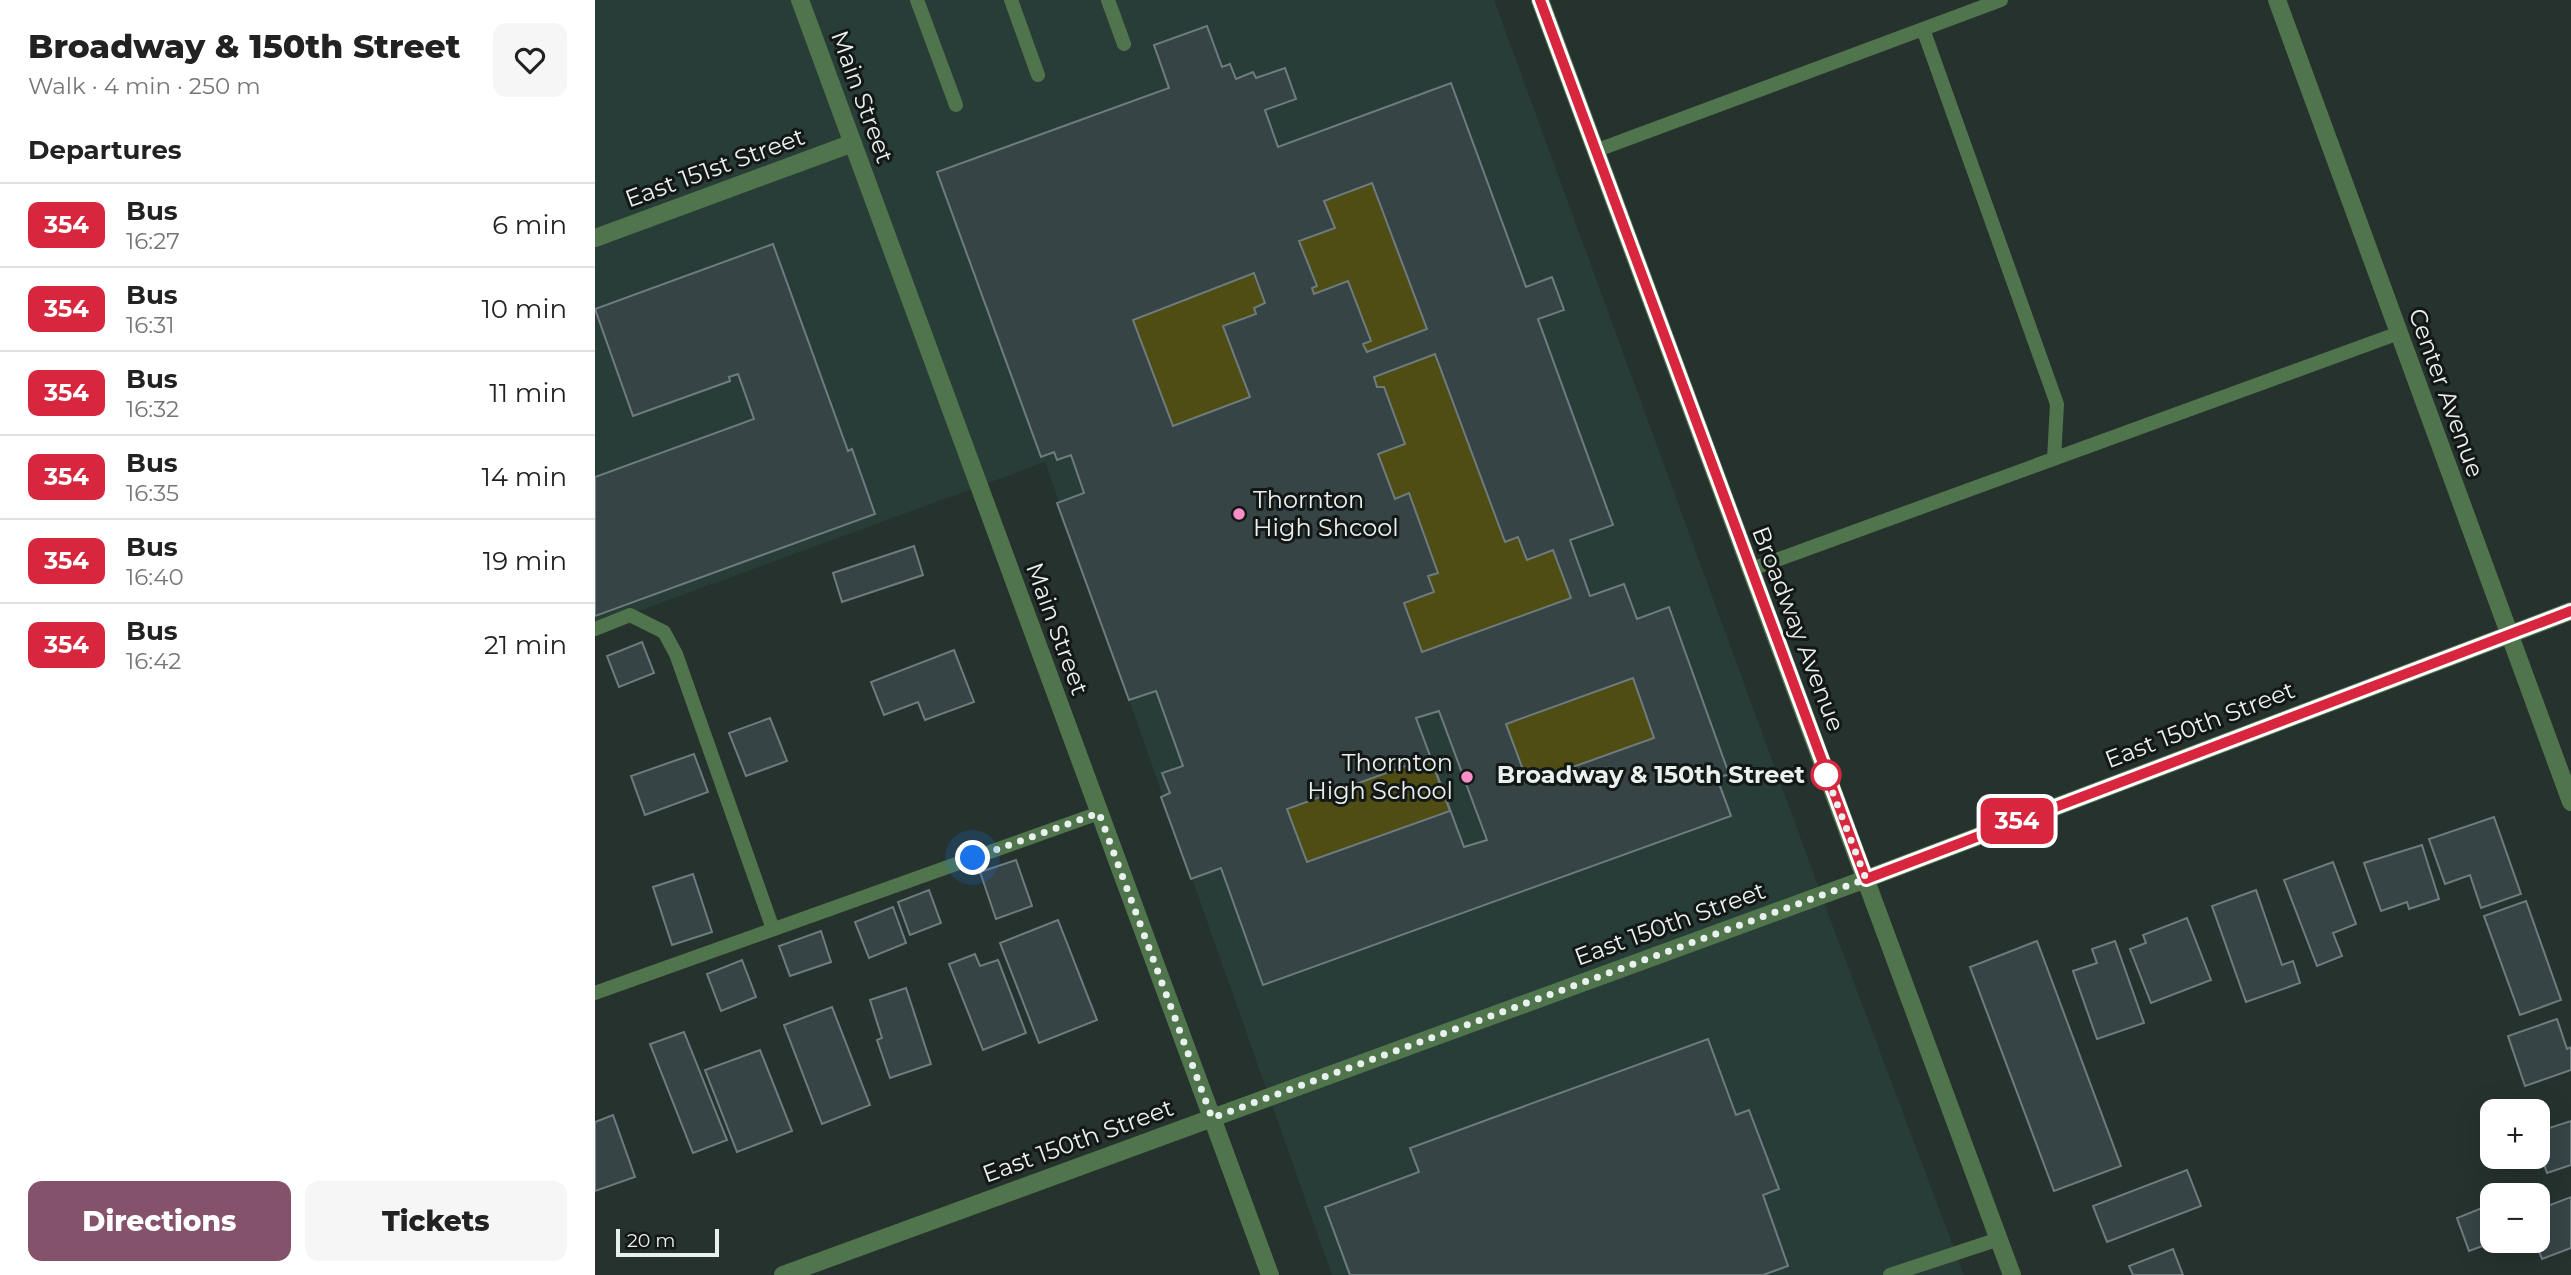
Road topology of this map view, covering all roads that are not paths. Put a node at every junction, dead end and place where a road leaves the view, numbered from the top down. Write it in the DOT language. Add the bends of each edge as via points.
graph roads {
  1 [pos="800,0"];
  2 [pos="917,0"];
  3 [pos="1011,0"];
  4 [pos="1108,0"];
  5 [pos="1539,0"];
  6 [pos="2001,0"];
  7 [pos="2277,0"];
  8 [pos="1923,29"];
  9 [pos="1124,44"];
  10 [pos="1038,75"];
  11 [pos="956,106"];
  12 [pos="853,143"];
  13 [pos="1595,151"];
  14 [pos="595,238"];
  15 [pos="2399,333"];
  16 [pos="2054,459"];
  17 [pos="1749,570"];
  18 [pos="2571,611"];
  19 [pos="595,629"];
  20 [pos="2508,634"];
  21 [pos="2571,802"];
  22 [pos="1099,813"];
  23 [pos="1866,879"];
  24 [pos="773,929"];
  25 [pos="595,993"];
  26 [pos="1212,1118"];
  27 [pos="1999,1239"];
  28 [pos="783,1275"];
  29 [pos="1270,1275"];
  30 [pos="1890,1275"];
  31 [pos="2012,1275"];
  1 -- 12 [label="street, Main Street"];
  2 -- 11 [label="lane"];
  3 -- 10 [label="lane"];
  4 -- 9 [label="lane"];
  5 -- 13 [label="street, Broadway Avenue"];
  6 -- 8 [label="lane"];
  7 -- 15 [label="street, Center Avenue"];
  8 -- 13 [label="lane"];
  8 -- 16 [label="lane" via="2057,404"];
  12 -- 14 [label="street, East 151st Street"];
  12 -- 22 [label="street, Main Street"];
  13 -- 17 [label="street, Broadway Avenue"];
  15 -- 16 [label="lane"];
  15 -- 20 [label="street, Center Avenue"];
  16 -- 17 [label="lane"];
  17 -- 23 [label="street, Broadway Avenue"];
  18 -- 20 [label="street, East 150th Street"];
  19 -- 24 [label="lane" via="630,615 664,632 676,654"];
  20 -- 21 [label="street, Center Avenue"];
  20 -- 23 [label="street, East 150th Street"];
  22 -- 24 [label="lane"];
  22 -- 26 [label="street, Main Street"];
  23 -- 26 [label="street, East 150th Street"];
  23 -- 27 [label="street, Broadway Avenue"];
  24 -- 25 [label="lane"];
  26 -- 28 [label="street, East 150th Street"];
  26 -- 29 [label="street, Main Street"];
  27 -- 30 [label="lane"];
  27 -- 31 [label="street, Broadway Avenue"];
}
